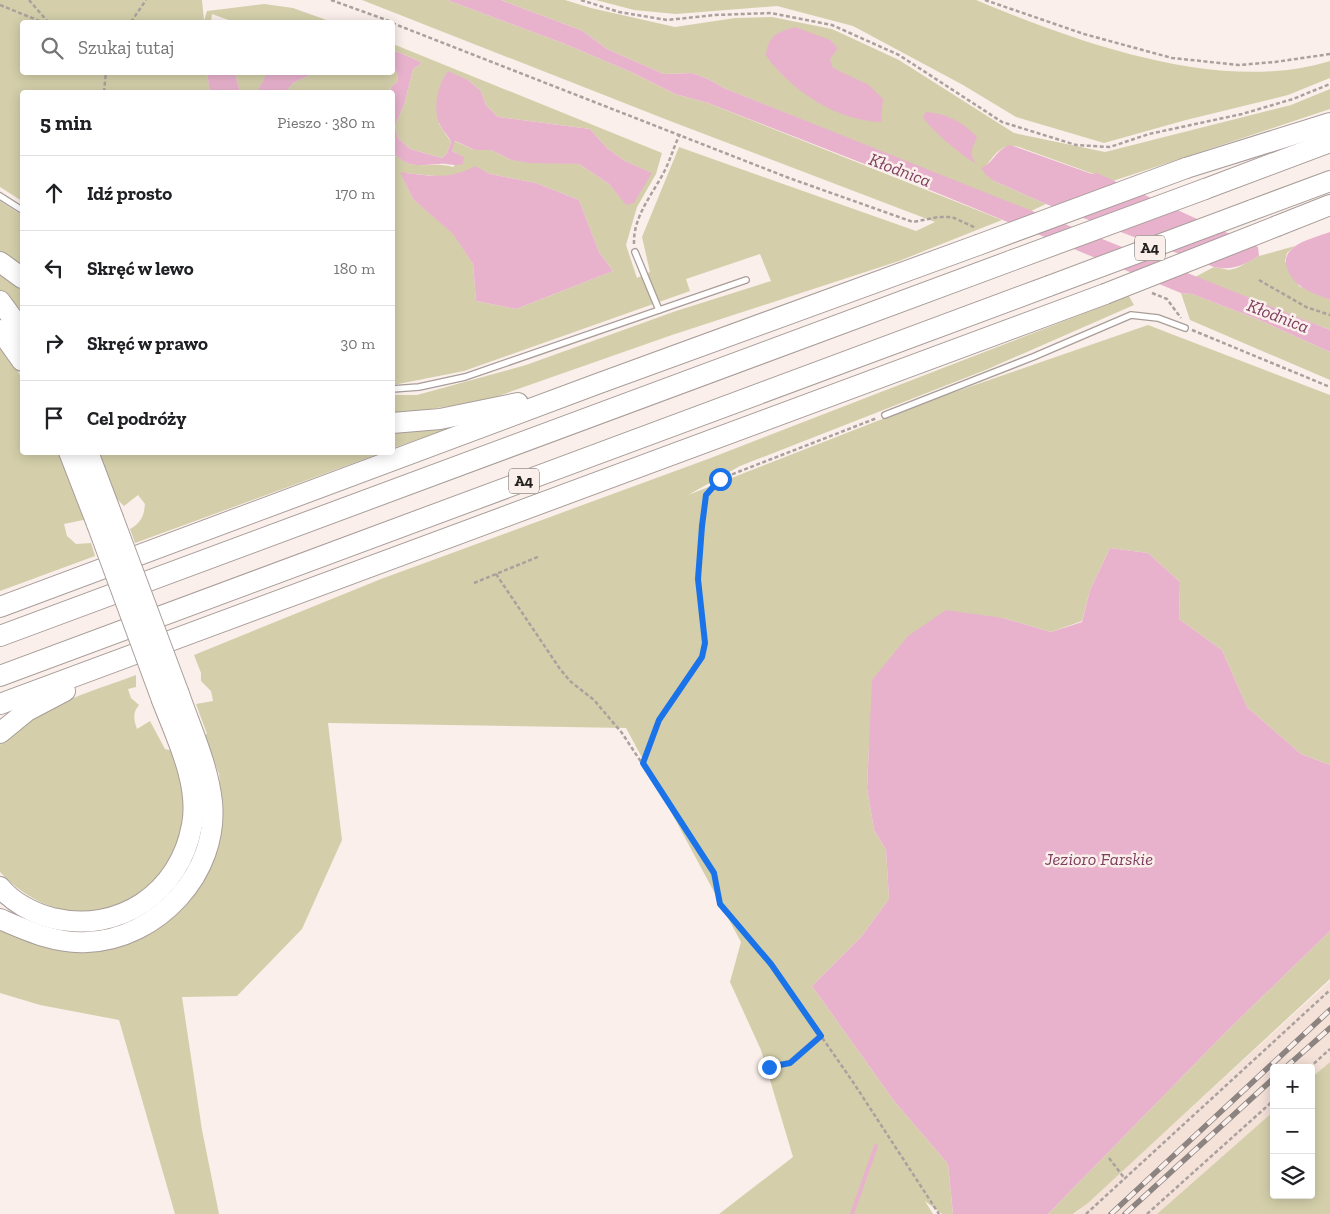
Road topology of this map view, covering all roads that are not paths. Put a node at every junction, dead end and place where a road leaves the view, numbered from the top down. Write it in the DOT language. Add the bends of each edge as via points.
graph roads {
  1 [pos="1330,123"];
  2 [pos="1330,142"];
  3 [pos="1330,181"];
  4 [pos="0,196"];
  5 [pos="1330,205"];
  6 [pos="20,209"];
  7 [pos="635,252"];
  8 [pos="0,262"];
  9 [pos="20,277"];
  10 [pos="746,280"];
  11 [pos="0,301"];
  12 [pos="660,310"];
  13 [pos="20,328"];
  14 [pos="1185,328"];
  15 [pos="0,330"];
  16 [pos="20,358"];
  17 [pos="597,384"];
  18 [pos="395,389"];
  19 [pos="885,415"];
  20 [pos="395,423"];
  21 [pos="71,455"];
  22 [pos="89,455"];
  23 [pos="105,521"];
  24 [pos="0,607"];
  25 [pos="0,636"];
  26 [pos="130,656"];
  27 [pos="0,676"];
  28 [pos="171,697"];
  29 [pos="0,704"];
  30 [pos="0,733"];
  31 [pos="0,887"];
  32 [pos="0,919"];
  1 -- 17 [label="highway, bridge" via="1186,168"];
  2 -- 25 [label="highway, A4, bridge"];
  3 -- 27 [label="highway, A4, bridge"];
  4 -- 6 [label="lane"];
  5 -- 26 [label="highway, bridge" via="1105,294"];
  7 -- 12 [label="lane"];
  8 -- 9 [label="highway"];
  10 -- 12 [label="lane"];
  11 -- 13 [label="highway"];
  12 -- 18 [label="lane" via="465,377"];
  14 -- 19 [label="lane" via="1158,318 1131,315"];
  15 -- 16 [label="highway"];
  17 -- 20 [label="highway" via="478,413"];
  17 -- 24 [label="highway"];
  21 -- 23 [label="highway"];
  22 -- 23 [label="highway"];
  23 -- 28 [label="highway, bridge"];
  26 -- 29 [label="highway"];
  26 -- 30 [label="highway" via="27,711"];
  28 -- 31 [label="highway" via="192,798 193,822 182,857 165,884 138,906 122,914 83,922 44,916 17,902"];
  28 -- 32 [label="highway" via="202,760 212,803 209,844 192,882 146,925 106,940 64,941"];
}
